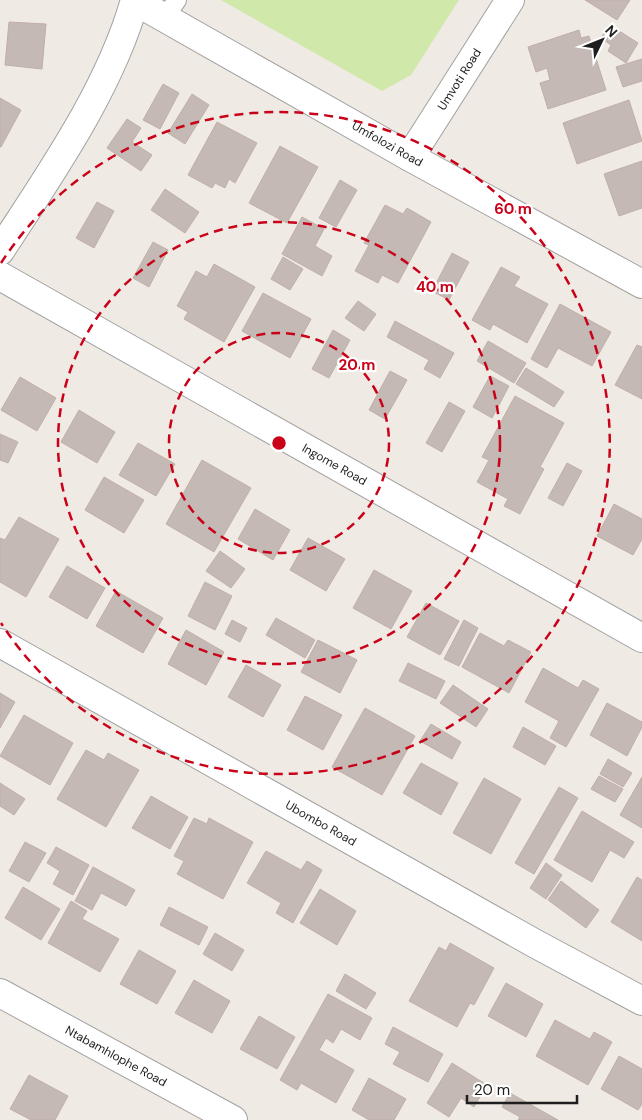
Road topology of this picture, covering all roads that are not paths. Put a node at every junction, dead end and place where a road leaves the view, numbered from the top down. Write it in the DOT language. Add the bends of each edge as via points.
graph roads {
  1 [pos="135,0"];
  2 [pos="510,0"];
  3 [pos="171,9"];
  4 [pos="410,157"];
  5 [pos="0,251"];
  6 [pos="0,276"];
  7 [pos="642,284"];
  8 [pos="642,638"];
  9 [pos="0,643"];
  10 [pos="0,993"];
  11 [pos="642,1001"];
  12 [pos="233,1120"];
  1 -- 3 [label="street, Umfolozi Road"];
  1 -- 5 [label="street, Umfolozi Road" via="114,57 73,138"];
  2 -- 4 [label="street, Umvoti Road"];
  3 -- 4 [label="street, Umfolozi Road"];
  4 -- 7 [label="street, Umfolozi Road"];
  6 -- 8 [label="street, Ingome Road"];
  9 -- 11 [label="street, Ubombo Road" via="525,939"];
  10 -- 12 [label="street, Ntabamhlophe Road"];
}
